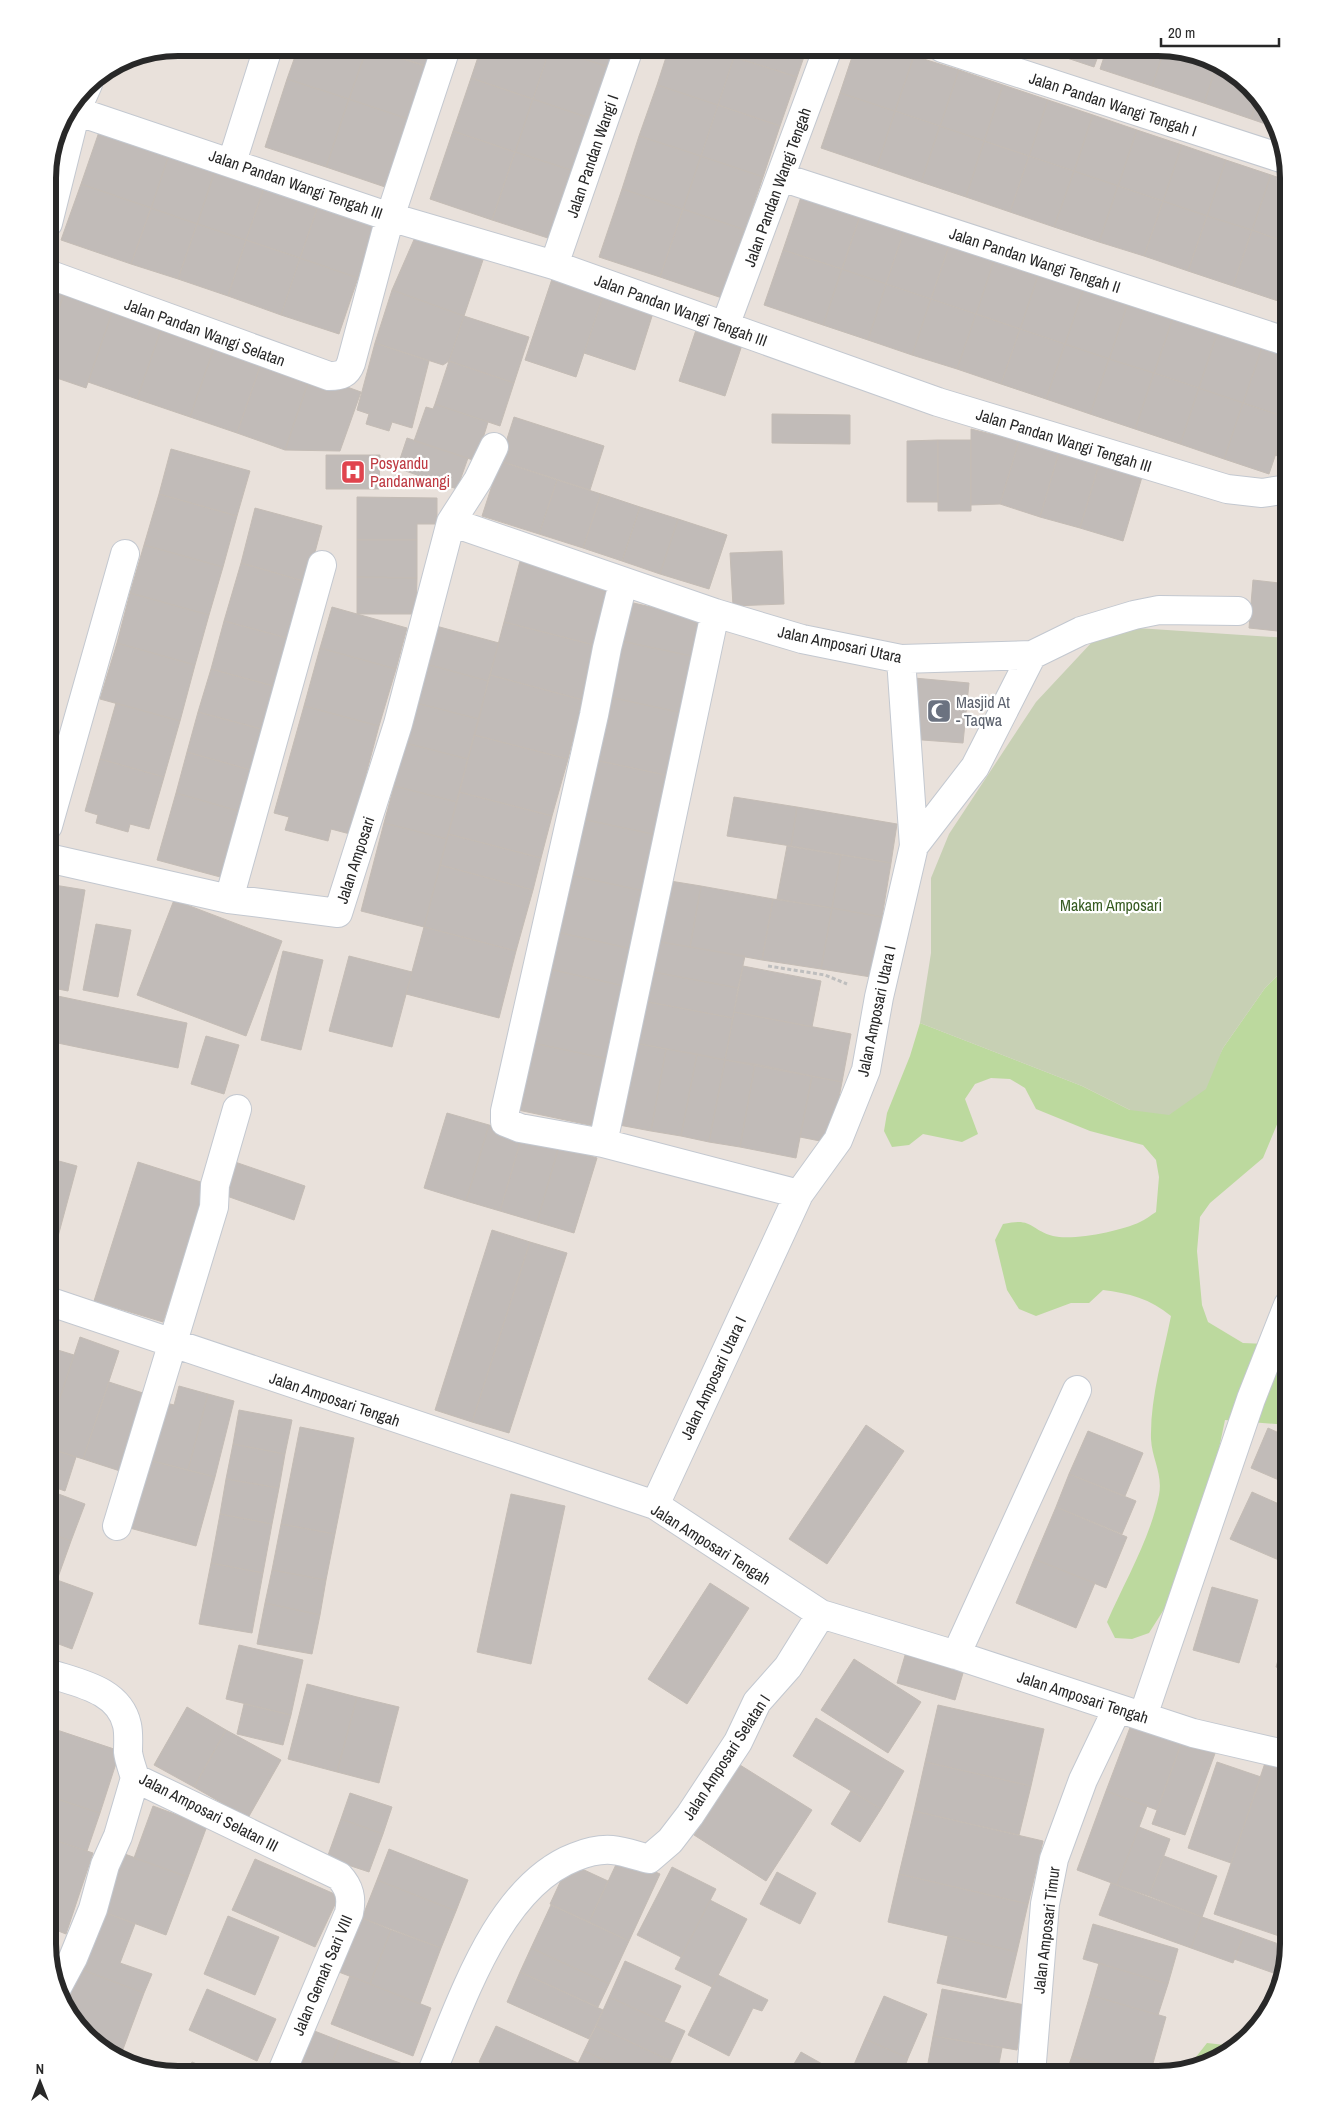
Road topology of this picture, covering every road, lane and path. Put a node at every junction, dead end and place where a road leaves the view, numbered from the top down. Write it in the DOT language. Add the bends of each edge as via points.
graph roads {
  1 [pos="265,56"];
  2 [pos="443,56"];
  3 [pos="626,56"];
  4 [pos="825,57"];
  5 [pos="969,57"];
  6 [pos="78,110"];
  7 [pos="75,114"];
  8 [pos="1278,157"];
  9 [pos="232,162"];
  10 [pos="781,177"];
  11 [pos="57,187"];
  12 [pos="390,217"];
  13 [pos="554,265"];
  14 [pos="57,278"];
  15 [pos="725,326"];
  16 [pos="1280,339"];
  17 [pos="494,447"];
  18 [pos="1280,491"];
  19 [pos="451,522"];
  20 [pos="125,554"];
  21 [pos="322,565"];
  22 [pos="623,584"];
  23 [pos="1238,611"];
  24 [pos="715,613"];
  25 [pos="1032,655"];
  26 [pos="901,659"];
  27 [pos="57,795"];
  28 [pos="914,846"];
  29 [pos="57,860"];
  30 [pos="229,899"];
  31 [pos="768,966"];
  32 [pos="879,997"];
  33 [pos="237,1109"];
  34 [pos="603,1143"];
  35 [pos="799,1194"];
  36 [pos="56,1304"];
  37 [pos="1280,1325"];
  38 [pos="171,1344"];
  39 [pos="1077,1390"];
  40 [pos="655,1505"];
  41 [pos="116,1526"];
  42 [pos="821,1614"];
  43 [pos="956,1655"];
  44 [pos="56,1676"];
  45 [pos="1118,1709"];
  46 [pos="1143,1716"];
  47 [pos="1280,1753"];
  48 [pos="135,1778"];
  49 [pos="338,1876"];
  50 [pos="62,1979"];
  51 [pos="285,2065"];
  52 [pos="435,2065"];
  53 [pos="1032,2066"];
  1 -- 9 [label="street"];
  2 -- 12 [label="street"];
  3 -- 13 [label="street, Jalan Pandan Wangi I"];
  4 -- 10 [label="street, Jalan Pandan Wangi Tengah"];
  5 -- 8 [label="street, Jalan Pandan Wangi Tengah I"];
  6 -- 9 [label="street, Jalan Pandan Wangi Tengah III"];
  7 -- 11 [label="street"];
  9 -- 12 [label="street, Jalan Pandan Wangi Tengah III"];
  10 -- 15 [label="street, Jalan Pandan Wangi Tengah"];
  10 -- 16 [label="street, Jalan Pandan Wangi Tengah II"];
  12 -- 13 [label="street, Jalan Pandan Wangi Tengah III"];
  12 -- 14 [label="street, Jalan Pandan Wangi Selatan" via="351,363 345,373 330,376"];
  13 -- 15 [label="street, Jalan Pandan Wangi Tengah III"];
  15 -- 18 [label="street, Jalan Pandan Wangi Tengah III" via="938,402 1227,489 1262,493"];
  17 -- 19 [label="street" via="478,480"];
  19 -- 22 [label="street, Jalan Amposari Utara"];
  19 -- 30 [label="street, Jalan Amposari" via="398,724 338,913"];
  20 -- 27 [label="street"];
  21 -- 30 [label="street"];
  22 -- 24 [label="street, Jalan Amposari Utara"];
  22 -- 34 [label="street" via="505,1111 505,1122 520,1128"];
  23 -- 25 [label="street, Jalan Amposari Utara" via="1159,610 1134,615 1081,631"];
  24 -- 26 [label="street, Jalan Amposari Utara" via="802,639"];
  24 -- 34 [label="street"];
  25 -- 26 [label="street, Jalan Amposari Utara"];
  25 -- 28 [label="street, Jalan Amposari Utara I" via="975,767"];
  26 -- 28 [label="street"];
  28 -- 32 [label="street, Jalan Amposari Utara I"];
  29 -- 30 [label="street, Jalan Amposari"];
  31 -- 32 [label="path" via="825,975"];
  32 -- 35 [label="street, Jalan Amposari Utara I" via="866,1070 838,1140"];
  33 -- 38 [label="street" via="215,1185 214,1207"];
  34 -- 35 [label="street"];
  35 -- 40 [label="street, Jalan Amposari Utara I"];
  36 -- 38 [label="street, Jalan Amposari Tengah"];
  37 -- 46 [label="street" via="1250,1400"];
  38 -- 40 [label="street, Jalan Amposari Tengah"];
  38 -- 41 [label="street"];
  39 -- 43 [label="street"];
  40 -- 42 [label="street, Jalan Amposari Tengah"];
  42 -- 43 [label="street, Jalan Amposari Tengah"];
  42 -- 52 [label="street, Jalan Amposari Selatan I" via="788,1667 757,1702 738,1742 670,1841 649,1859 610,1850 584,1854 544,1872 496,1931 481,1956"];
  43 -- 45 [label="street, Jalan Amposari Tengah"];
  44 -- 48 [label="street, Jalan Amposari Selatan III" via="109,1696 116,1704 127,1724 128,1753"];
  45 -- 46 [label="street, Jalan Amposari Tengah"];
  45 -- 53 [label="street, Jalan Amposari Timur" via="1083,1780 1054,1859 1045,1904"];
  46 -- 47 [label="street, Jalan Amposari Tengah" via="1193,1733"];
  48 -- 49 [label="street, Jalan Amposari Selatan III"];
  48 -- 50 [label="street" via="93,1909"];
  49 -- 51 [label="street, Jalan Gemah Sari VIII" via="350,1893 349,1913"];
}
